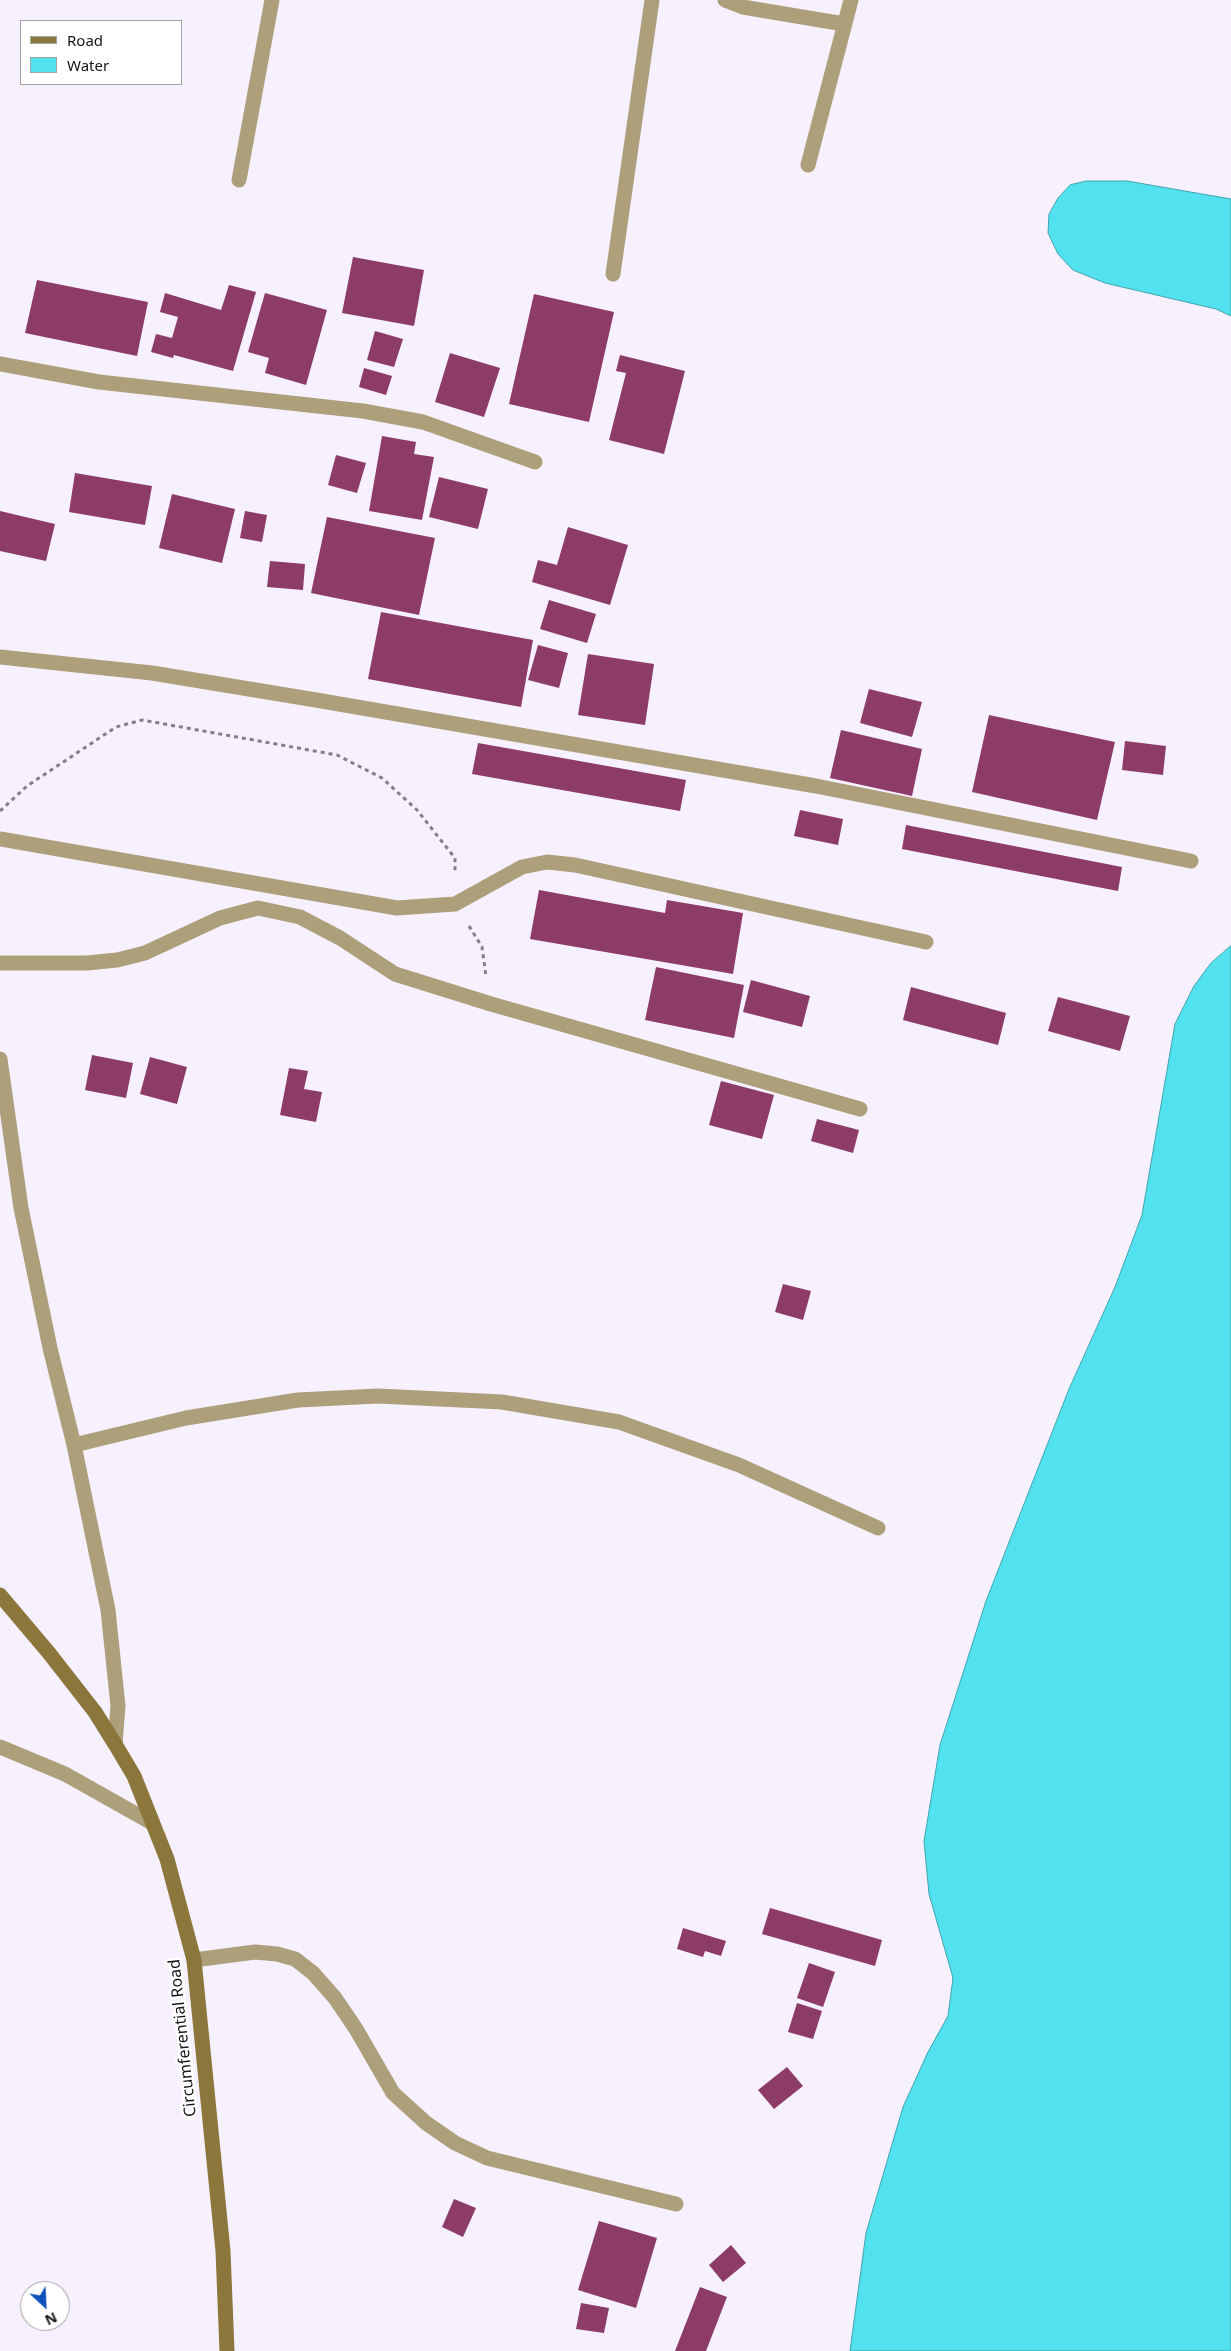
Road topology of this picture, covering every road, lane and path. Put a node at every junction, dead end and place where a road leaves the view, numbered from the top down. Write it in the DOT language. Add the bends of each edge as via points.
graph roads {
  1 [pos="272,0"];
  2 [pos="652,0"];
  3 [pos="725,0"];
  4 [pos="851,0"];
  5 [pos="844,24"];
  6 [pos="808,165"];
  7 [pos="239,180"];
  8 [pos="613,274"];
  9 [pos="0,364"];
  10 [pos="535,462"];
  11 [pos="0,657"];
  12 [pos="0,811"];
  13 [pos="0,839"];
  14 [pos="1191,860"];
  15 [pos="455,904"];
  16 [pos="926,942"];
  17 [pos="0,963"];
  18 [pos="491,1004"];
  19 [pos="0,1059"];
  20 [pos="860,1109"];
  21 [pos="74,1445"];
  22 [pos="878,1528"];
  23 [pos="0,1595"];
  24 [pos="116,1744"];
  25 [pos="0,1747"];
  26 [pos="152,1823"];
  27 [pos="194,1960"];
  28 [pos="676,2204"];
  29 [pos="227,2351"];
  1 -- 7 [label="street"];
  2 -- 8 [label="street"];
  3 -- 5 [label="street" via="742,7"];
  4 -- 5 [label="street"];
  5 -- 6 [label="street"];
  9 -- 10 [label="street" via="99,382 363,411 423,422"];
  11 -- 14 [label="street" via="152,673 326,701 816,786"];
  12 -- 15 [label="path" via="27,786 116,727 142,720 338,755 382,778 417,810 455,858"];
  13 -- 15 [label="street" via="397,908"];
  15 -- 16 [label="street" via="522,867 547,862 576,865"];
  15 -- 18 [label="path" via="482,947"];
  17 -- 18 [label="street" via="117,960 145,953 220,918 258,908 300,917 340,938 395,974"];
  18 -- 20 [label="street"];
  19 -- 21 [label="street" via="21,1208"];
  21 -- 22 [label="street" via="186,1418 298,1400 378,1396 502,1402 619,1422 739,1465"];
  21 -- 24 [label="street" via="108,1610 118,1706"];
  23 -- 24 [label="main road, Circumferential Road" via="95,1712"];
  24 -- 26 [label="main road, Circumferential Road" via="134,1776"];
  25 -- 26 [label="street" via="65,1774"];
  26 -- 27 [label="main road, Circumferential Road" via="167,1859"];
  27 -- 28 [label="street" via="256,1952 295,1959 313,1973 335,1998 393,2093 455,2143 487,2158"];
  27 -- 29 [label="main road, Circumferential Road" via="223,2251"];
}
